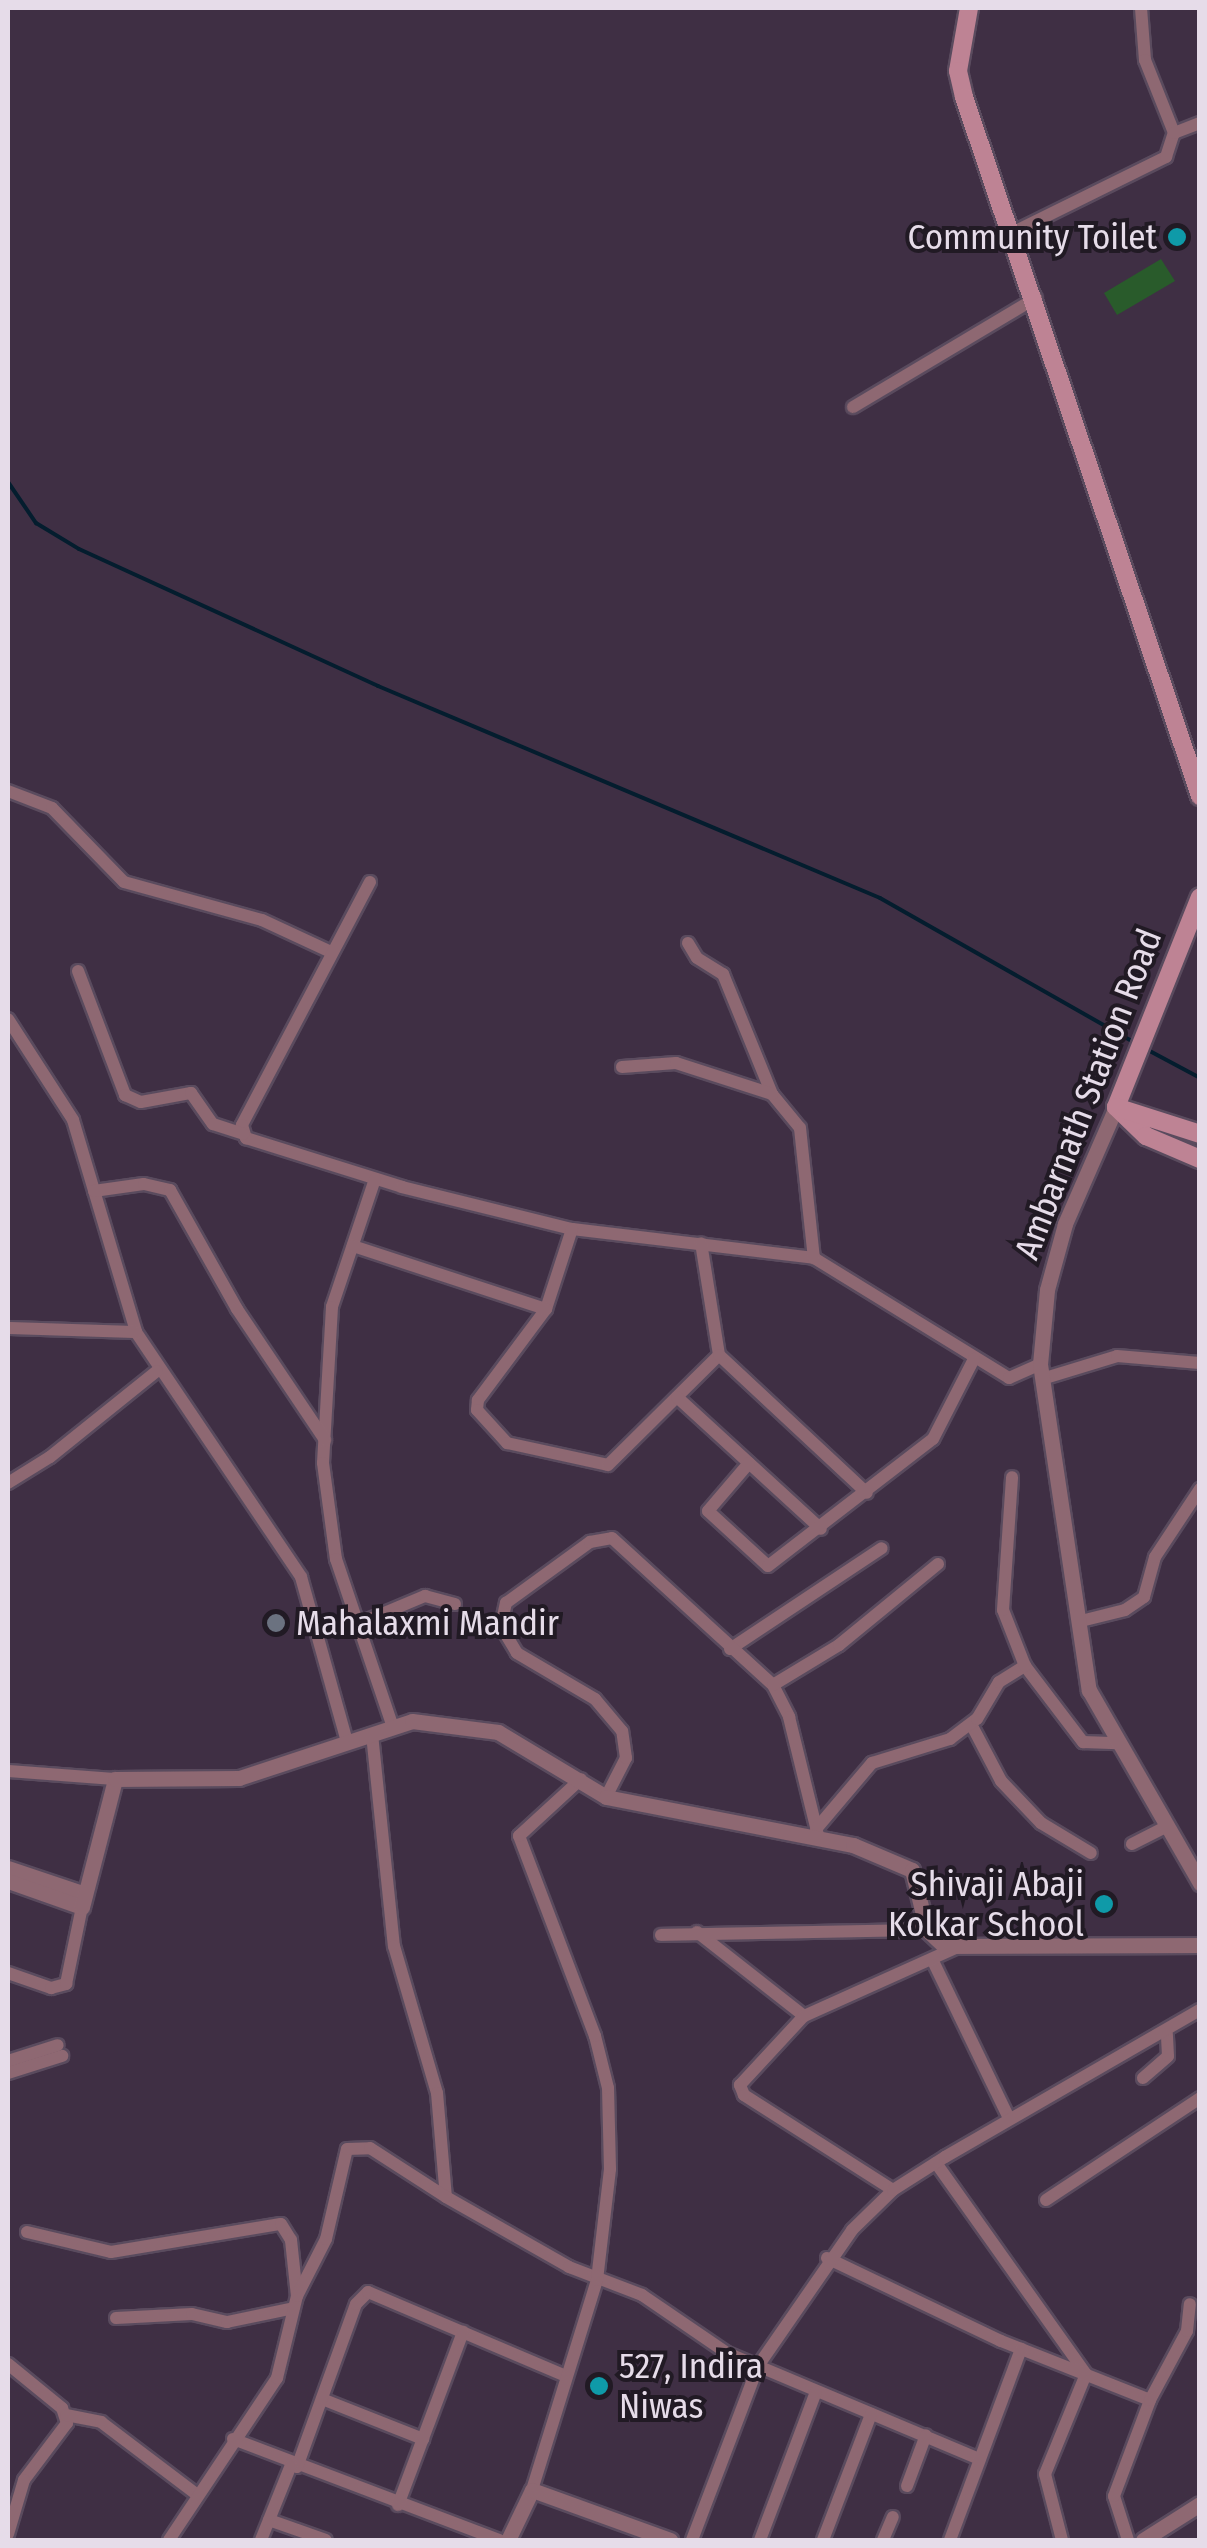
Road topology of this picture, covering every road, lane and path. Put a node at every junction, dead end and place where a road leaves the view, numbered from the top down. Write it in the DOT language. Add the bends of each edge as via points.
graph roads {
  1 [pos="969,8"];
  2 [pos="1142,8"];
  3 [pos="1200,123"];
  4 [pos="1174,132"];
  5 [pos="1012,233"];
  6 [pos="1036,298"];
  7 [pos="853,407"];
  8 [pos="8,792"];
  9 [pos="1200,796"];
  10 [pos="370,882"];
  11 [pos="1200,897"];
  12 [pos="688,943"];
  13 [pos="331,952"];
  14 [pos="78,971"];
  15 [pos="8,1019"];
  16 [pos="622,1067"];
  17 [pos="772,1094"];
  18 [pos="1116,1106"];
  19 [pos="243,1134"];
  20 [pos="1200,1134"];
  21 [pos="1200,1159"];
  22 [pos="375,1179"];
  23 [pos="94,1191"];
  24 [pos="572,1229"];
  25 [pos="701,1243"];
  26 [pos="352,1246"];
  27 [pos="814,1258"];
  28 [pos="546,1308"];
  29 [pos="8,1328"];
  30 [pos="136,1332"];
  31 [pos="719,1355"];
  32 [pos="974,1359"];
  33 [pos="1200,1363"];
  34 [pos="157,1371"];
  35 [pos="1041,1372"];
  36 [pos="677,1397"];
  37 [pos="325,1440"];
  38 [pos="749,1463"];
  39 [pos="1012,1477"];
  40 [pos="8,1483"];
  41 [pos="1200,1490"];
  42 [pos="867,1492"];
  43 [pos="821,1529"];
  44 [pos="882,1548"];
  45 [pos="938,1564"];
  46 [pos="455,1604"];
  47 [pos="1080,1621"];
  48 [pos="358,1624"];
  49 [pos="730,1649"];
  50 [pos="1026,1666"];
  51 [pos="773,1685"];
  52 [pos="970,1724"];
  53 [pos="393,1727"];
  54 [pos="372,1734"];
  55 [pos="347,1742"];
  56 [pos="1118,1743"];
  57 [pos="8,1771"];
  58 [pos="115,1779"];
  59 [pos="582,1780"];
  60 [pos="606,1797"];
  61 [pos="1167,1826"];
  62 [pos="817,1833"];
  63 [pos="1132,1844"];
  64 [pos="1091,1853"];
  65 [pos="8,1868"];
  66 [pos="8,1880"];
  67 [pos="1200,1883"];
  68 [pos="83,1901"];
  69 [pos="927,1930"];
  70 [pos="696,1932"];
  71 [pos="661,1936"];
  72 [pos="1200,1945"];
  73 [pos="956,1948"];
  74 [pos="932,1959"];
  75 [pos="8,1973"];
  76 [pos="1200,2010"];
  77 [pos="804,2016"];
  78 [pos="1168,2034"];
  79 [pos="8,2061"];
  80 [pos="8,2072"];
  81 [pos="1143,2078"];
  82 [pos="1200,2098"];
  83 [pos="1010,2118"];
  84 [pos="936,2163"];
  85 [pos="893,2190"];
  86 [pos="446,2197"];
  87 [pos="1046,2200"];
  88 [pos="27,2232"];
  89 [pos="827,2258"];
  90 [pos="597,2280"];
  91 [pos="296,2302"];
  92 [pos="1190,2304"];
  93 [pos="116,2318"];
  94 [pos="463,2332"];
  95 [pos="1021,2348"];
  96 [pos="8,2364"];
  97 [pos="758,2366"];
  98 [pos="1086,2374"];
  99 [pos="564,2376"];
  100 [pos="816,2392"];
  101 [pos="322,2399"];
  102 [pos="1150,2400"];
  103 [pos="870,2414"];
  104 [pos="66,2415"];
  105 [pos="926,2435"];
  106 [pos="233,2439"];
  107 [pos="423,2439"];
  108 [pos="977,2458"];
  109 [pos="294,2466"];
  110 [pos="906,2486"];
  111 [pos="532,2490"];
  112 [pos="195,2492"];
  113 [pos="1200,2504"];
  114 [pos="398,2505"];
  115 [pos="10,2514"];
  116 [pos="893,2518"];
  117 [pos="269,2520"];
  118 [pos="8,2534"];
  119 [pos="634,2534"];
  120 [pos="172,2540"];
  121 [pos="261,2540"];
  122 [pos="326,2540"];
  123 [pos="499,2540"];
  124 [pos="508,2540"];
  125 [pos="670,2540"];
  126 [pos="692,2540"];
  127 [pos="760,2540"];
  128 [pos="823,2540"];
  129 [pos="883,2540"];
  130 [pos="950,2540"];
  131 [pos="1062,2540"];
  132 [pos="1128,2540"];
  133 [pos="1148,2540"];
  1 -- 5 [label="main road" via="958,71"];
  2 -- 4 [label="street" via="1145,60"];
  3 -- 4 [label="street"];
  4 -- 5 [label="street" via="1166,157"];
  5 -- 6 [label="main road"];
  6 -- 7 [label="street"];
  6 -- 9 [label="main road"];
  8 -- 13 [label="street" via="52,808 124,882 262,920"];
  10 -- 13 [label="street"];
  11 -- 18 [label="main road, Ambarnath Station Road"];
  12 -- 17 [label="street" via="697,958 723,974"];
  13 -- 19 [label="street"];
  14 -- 19 [label="street" via="125,1095 141,1102 191,1093 213,1124"];
  15 -- 23 [label="street" via="73,1120"];
  16 -- 17 [label="street" via="676,1063"];
  17 -- 27 [label="street" via="792,1114 805,1148"];
  18 -- 20 [label="main road"];
  18 -- 21 [label="main road" via="1146,1136"];
  18 -- 35 [label="street, Ambarnath Station Road" via="1064,1224 1047,1290"];
  19 -- 22 [label="street"];
  22 -- 24 [label="street"];
  22 -- 26 [label="street"];
  23 -- 30 [label="street"];
  23 -- 37 [label="street" via="144,1184 170,1190 237,1310"];
  24 -- 25 [label="street"];
  24 -- 28 [label="street"];
  25 -- 27 [label="street"];
  25 -- 31 [label="street"];
  26 -- 28 [label="street"];
  26 -- 37 [label="street" via="332,1307"];
  27 -- 32 [label="street"];
  28 -- 36 [label="street" via="478,1400 479,1416 508,1443 608,1465"];
  29 -- 30 [label="street"];
  30 -- 34 [label="street"];
  31 -- 36 [label="street"];
  31 -- 42 [label="street"];
  32 -- 35 [label="street" via="1009,1378"];
  32 -- 42 [label="street" via="934,1439"];
  33 -- 35 [label="street" via="1117,1356"];
  34 -- 40 [label="street" via="50,1458"];
  34 -- 55 [label="street" via="301,1577"];
  35 -- 47 [label="street, Ambarnath Station Road"];
  36 -- 38 [label="street"];
  37 -- 48 [label="street" via="326,1506"];
  38 -- 43 [label="street"];
  38 -- 43 [label="street" via="708,1511 765,1565"];
  39 -- 50 [label="street" via="1003,1610"];
  41 -- 47 [label="street" via="1155,1557 1144,1597 1125,1610"];
  42 -- 43 [label="street"];
  44 -- 49 [label="street"];
  45 -- 51 [label="street" via="839,1645"];
  46 -- 48 [label="street" via="425,1596"];
  47 -- 56 [label="street, Ambarnath Station Road" via="1090,1690"];
  48 -- 53 [label="street"];
  49 -- 51 [label="street"];
  49 -- 60 [label="street" via="605,1536 506,1603 501,1626 518,1654 595,1700 622,1730 626,1758"];
  50 -- 52 [label="street" via="1000,1682"];
  50 -- 56 [label="street" via="1082,1742"];
  51 -- 62 [label="street" via="789,1716"];
  52 -- 62 [label="street" via="950,1739 872,1763"];
  52 -- 64 [label="street" via="1000,1782 1042,1823"];
  53 -- 54 [label="street"];
  53 -- 59 [label="street" via="412,1721 498,1732"];
  54 -- 55 [label="street"];
  54 -- 86 [label="street" via="394,1946 437,2093"];
  55 -- 58 [label="street" via="239,1778"];
  56 -- 61 [label="street, Ambarnath Station Road"];
  57 -- 58 [label="street"];
  58 -- 68 [label="street"];
  59 -- 60 [label="street"];
  59 -- 90 [label="street" via="519,1836 595,2036 608,2088 610,2169"];
  60 -- 62 [label="street"];
  61 -- 63 [label="street"];
  61 -- 67 [label="street, Ambarnath Station Road"];
  62 -- 69 [label="street" via="912,1870"];
  65 -- 68 [label="street"];
  66 -- 68 [label="street"];
  68 -- 75 [label="street" via="66,1984 51,1988"];
  69 -- 70 [label="street"];
  69 -- 73 [label="street"];
  70 -- 71 [label="street"];
  70 -- 77 [label="street"];
  72 -- 73 [label="street"];
  73 -- 74 [label="street"];
  74 -- 77 [label="street"];
  74 -- 83 [label="street"];
  76 -- 78 [label="street"];
  77 -- 85 [label="street" via="778,2036 741,2081 741,2090"];
  78 -- 81 [label="street" via="1168,2056"];
  78 -- 83 [label="street" via="1139,2043"];
  79 -- 80 [label="street" via="60,2050"];
  82 -- 87 [label="street"];
  83 -- 84 [label="street"];
  84 -- 85 [label="street"];
  84 -- 98 [label="street"];
  85 -- 89 [label="street"];
  86 -- 90 [label="street"];
  86 -- 91 [label="street" via="370,2148 347,2149 322,2250"];
  88 -- 91 [label="street" via="111,2252 281,2224 292,2240"];
  89 -- 95 [label="street"];
  89 -- 97 [label="street"];
  90 -- 97 [label="street" via="642,2296 727,2354"];
  90 -- 99 [label="street"];
  91 -- 93 [label="street" via="227,2322 192,2314"];
  91 -- 106 [label="street" via="277,2378"];
  92 -- 102 [label="street" via="1188,2331"];
  94 -- 99 [label="street"];
  94 -- 101 [label="street" via="363,2294"];
  94 -- 107 [label="street"];
  95 -- 98 [label="street"];
  95 -- 108 [label="street"];
  96 -- 104 [label="street"];
  97 -- 100 [label="street"];
  97 -- 126 [label="street"];
  98 -- 102 [label="street"];
  98 -- 131 [label="street" via="1046,2474"];
  99 -- 111 [label="street"];
  100 -- 103 [label="street"];
  100 -- 127 [label="street"];
  101 -- 107 [label="street"];
  101 -- 109 [label="street"];
  102 -- 132 [label="street" via="1114,2496"];
  103 -- 105 [label="street"];
  103 -- 128 [label="street"];
  104 -- 112 [label="street" via="101,2422"];
  104 -- 115 [label="street" via="66,2429 24,2480"];
  105 -- 108 [label="street"];
  105 -- 110 [label="street"];
  106 -- 109 [label="street"];
  106 -- 112 [label="street"];
  107 -- 114 [label="street"];
  108 -- 130 [label="street"];
  109 -- 114 [label="street"];
  109 -- 117 [label="street"];
  111 -- 119 [label="street"];
  111 -- 124 [label="street"];
  112 -- 120 [label="street"];
  113 -- 133 [label="street"];
  114 -- 123 [label="street"];
  115 -- 118 [label="street"];
  116 -- 129 [label="street"];
  117 -- 121 [label="street"];
  117 -- 122 [label="street"];
  119 -- 125 [label="street"];
}
